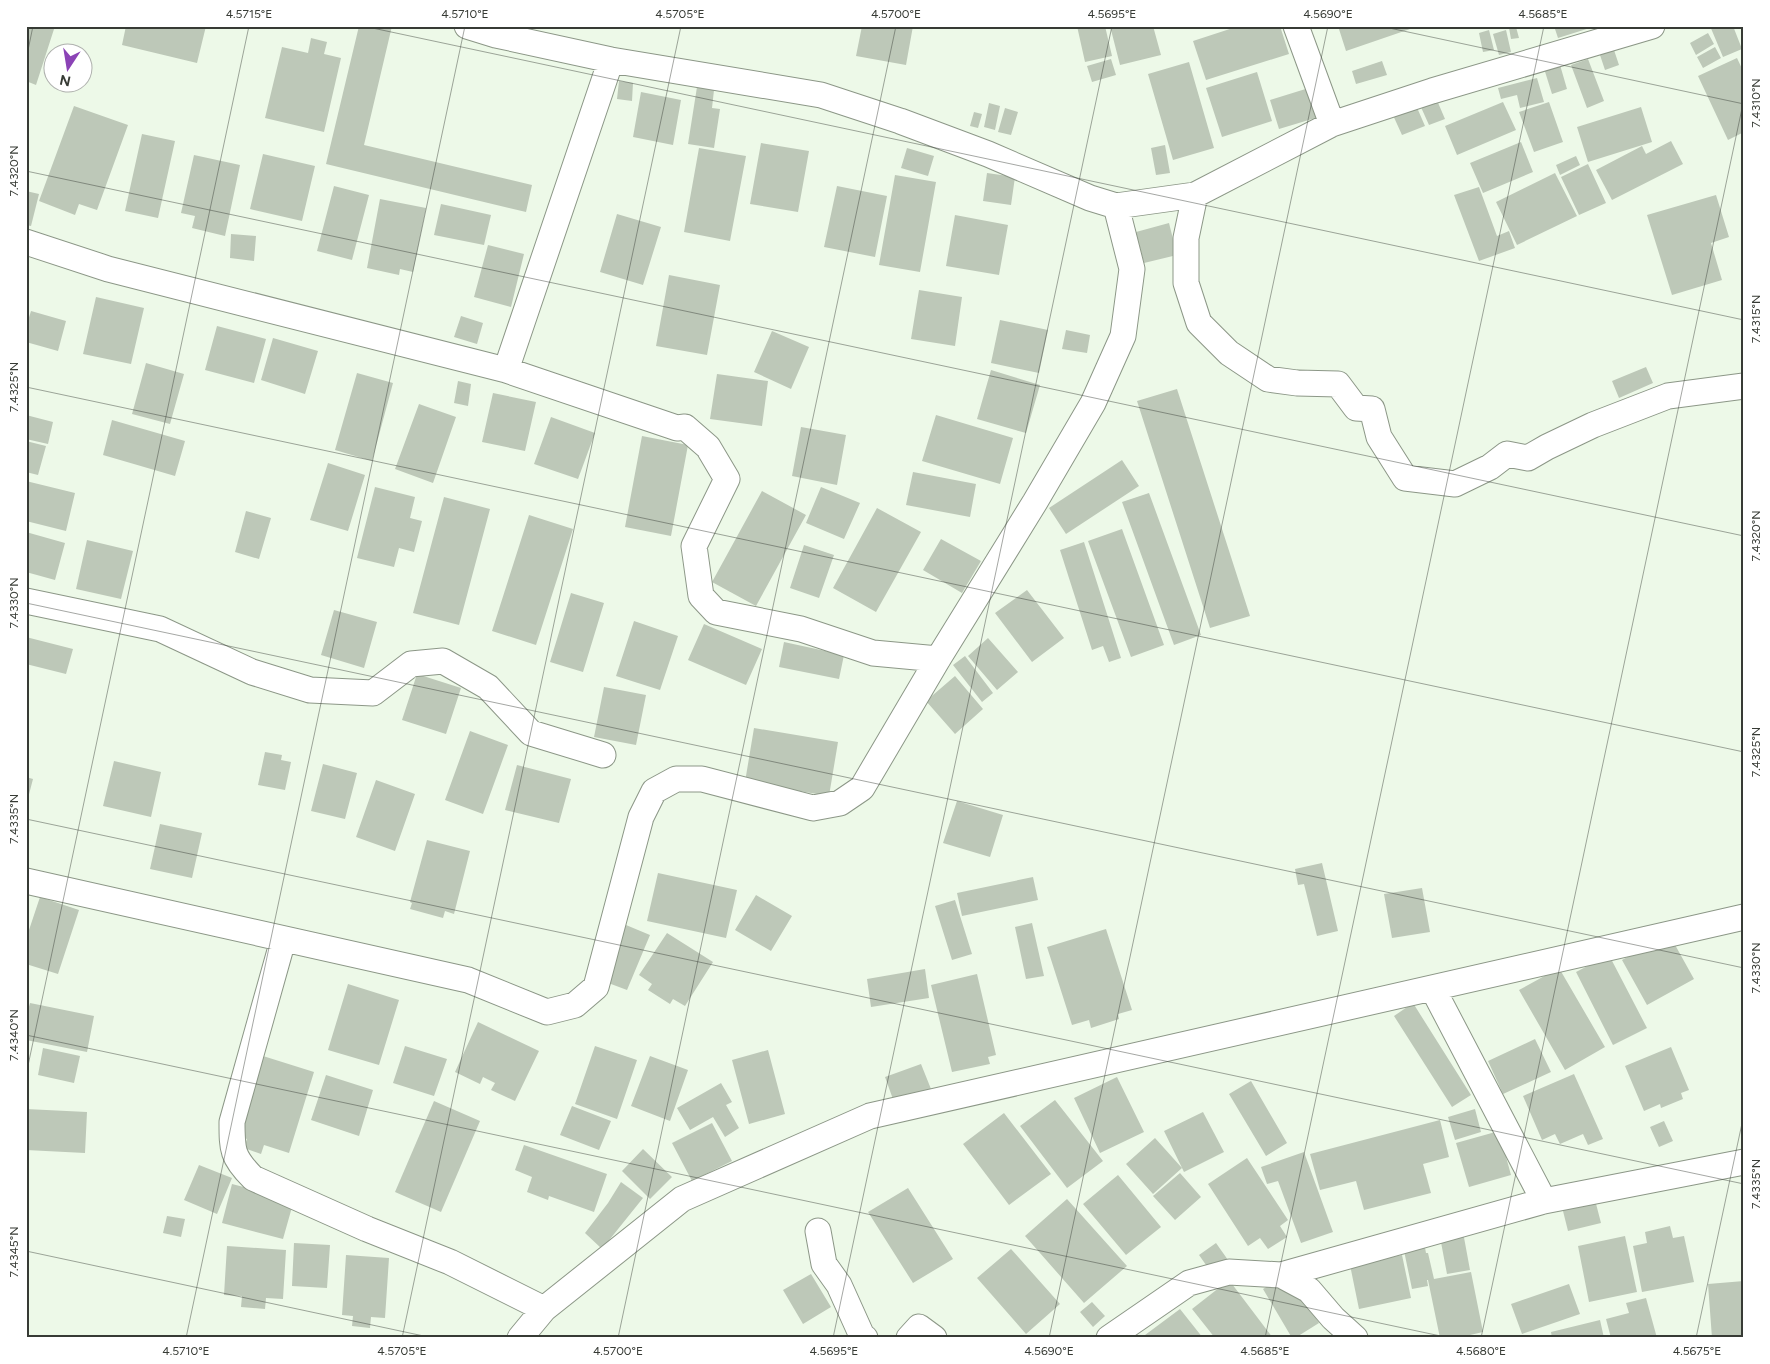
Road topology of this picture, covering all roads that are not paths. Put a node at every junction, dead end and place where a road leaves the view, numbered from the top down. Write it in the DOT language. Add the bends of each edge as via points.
graph roads {
  1 [pos="467,26"];
  2 [pos="1296,26"];
  3 [pos="1652,26"];
  4 [pos="611,60"];
  5 [pos="1332,124"];
  6 [pos="1194,195"];
  7 [pos="1116,206"];
  8 [pos="26,242"];
  9 [pos="506,370"];
  10 [pos="1744,386"];
  11 [pos="26,601"];
  12 [pos="938,658"];
  13 [pos="603,755"];
  14 [pos="26,881"];
  15 [pos="1744,917"];
  16 [pos="283,940"];
  17 [pos="1433,989"];
  18 [pos="1744,1162"];
  19 [pos="1544,1201"];
  20 [pos="818,1231"];
  21 [pos="1281,1275"];
  22 [pos="544,1309"];
  23 [pos="520,1338"];
  24 [pos="865,1338"];
  25 [pos="909,1338"];
  26 [pos="934,1338"];
  27 [pos="1109,1338"];
  28 [pos="1355,1338"];
  1 -- 4 [label="street" via="496,36"];
  2 -- 5 [label="street"];
  3 -- 5 [label="street" via="1432,90"];
  4 -- 7 [label="street" via="821,95 988,154"];
  4 -- 9 [label="street"];
  5 -- 6 [label="street"];
  6 -- 7 [label="street"];
  6 -- 10 [label="street" via="1186,238 1186,283 1199,323 1229,353 1268,379 1338,384 1356,408 1372,409 1378,437 1404,478 1455,484 1490,467 1506,454 1528,458 1593,425 1668,396"];
  7 -- 12 [label="street" via="1132,269 1123,336 1092,403"];
  8 -- 9 [label="street" via="108,269"];
  9 -- 12 [label="street" via="677,428 685,427 708,447 727,479 694,546 701,596 716,612 801,629 873,653"];
  11 -- 13 [label="street" via="160,629 252,672 310,690 373,694 411,664 443,661 488,687 531,733"];
  12 -- 16 [label="street" via="862,788 840,803 813,808 702,779 676,779 654,791 641,817 596,987 575,1005 548,1012 468,980"];
  14 -- 16 [label="street"];
  15 -- 17 [label="street"];
  16 -- 22 [label="street" via="232,1122 232,1148 242,1166 253,1178 450,1262"];
  17 -- 19 [label="street"];
  17 -- 22 [label="street" via="870,1116 682,1199"];
  18 -- 19 [label="street"];
  19 -- 21 [label="street"];
  20 -- 24 [label="street" via="824,1264 839,1284"];
  21 -- 27 [label="street" via="1229,1272 1189,1283"];
  21 -- 28 [label="street" via="1309,1290"];
  22 -- 23 [label="street"];
  25 -- 26 [label="street" via="919,1327"];
}
